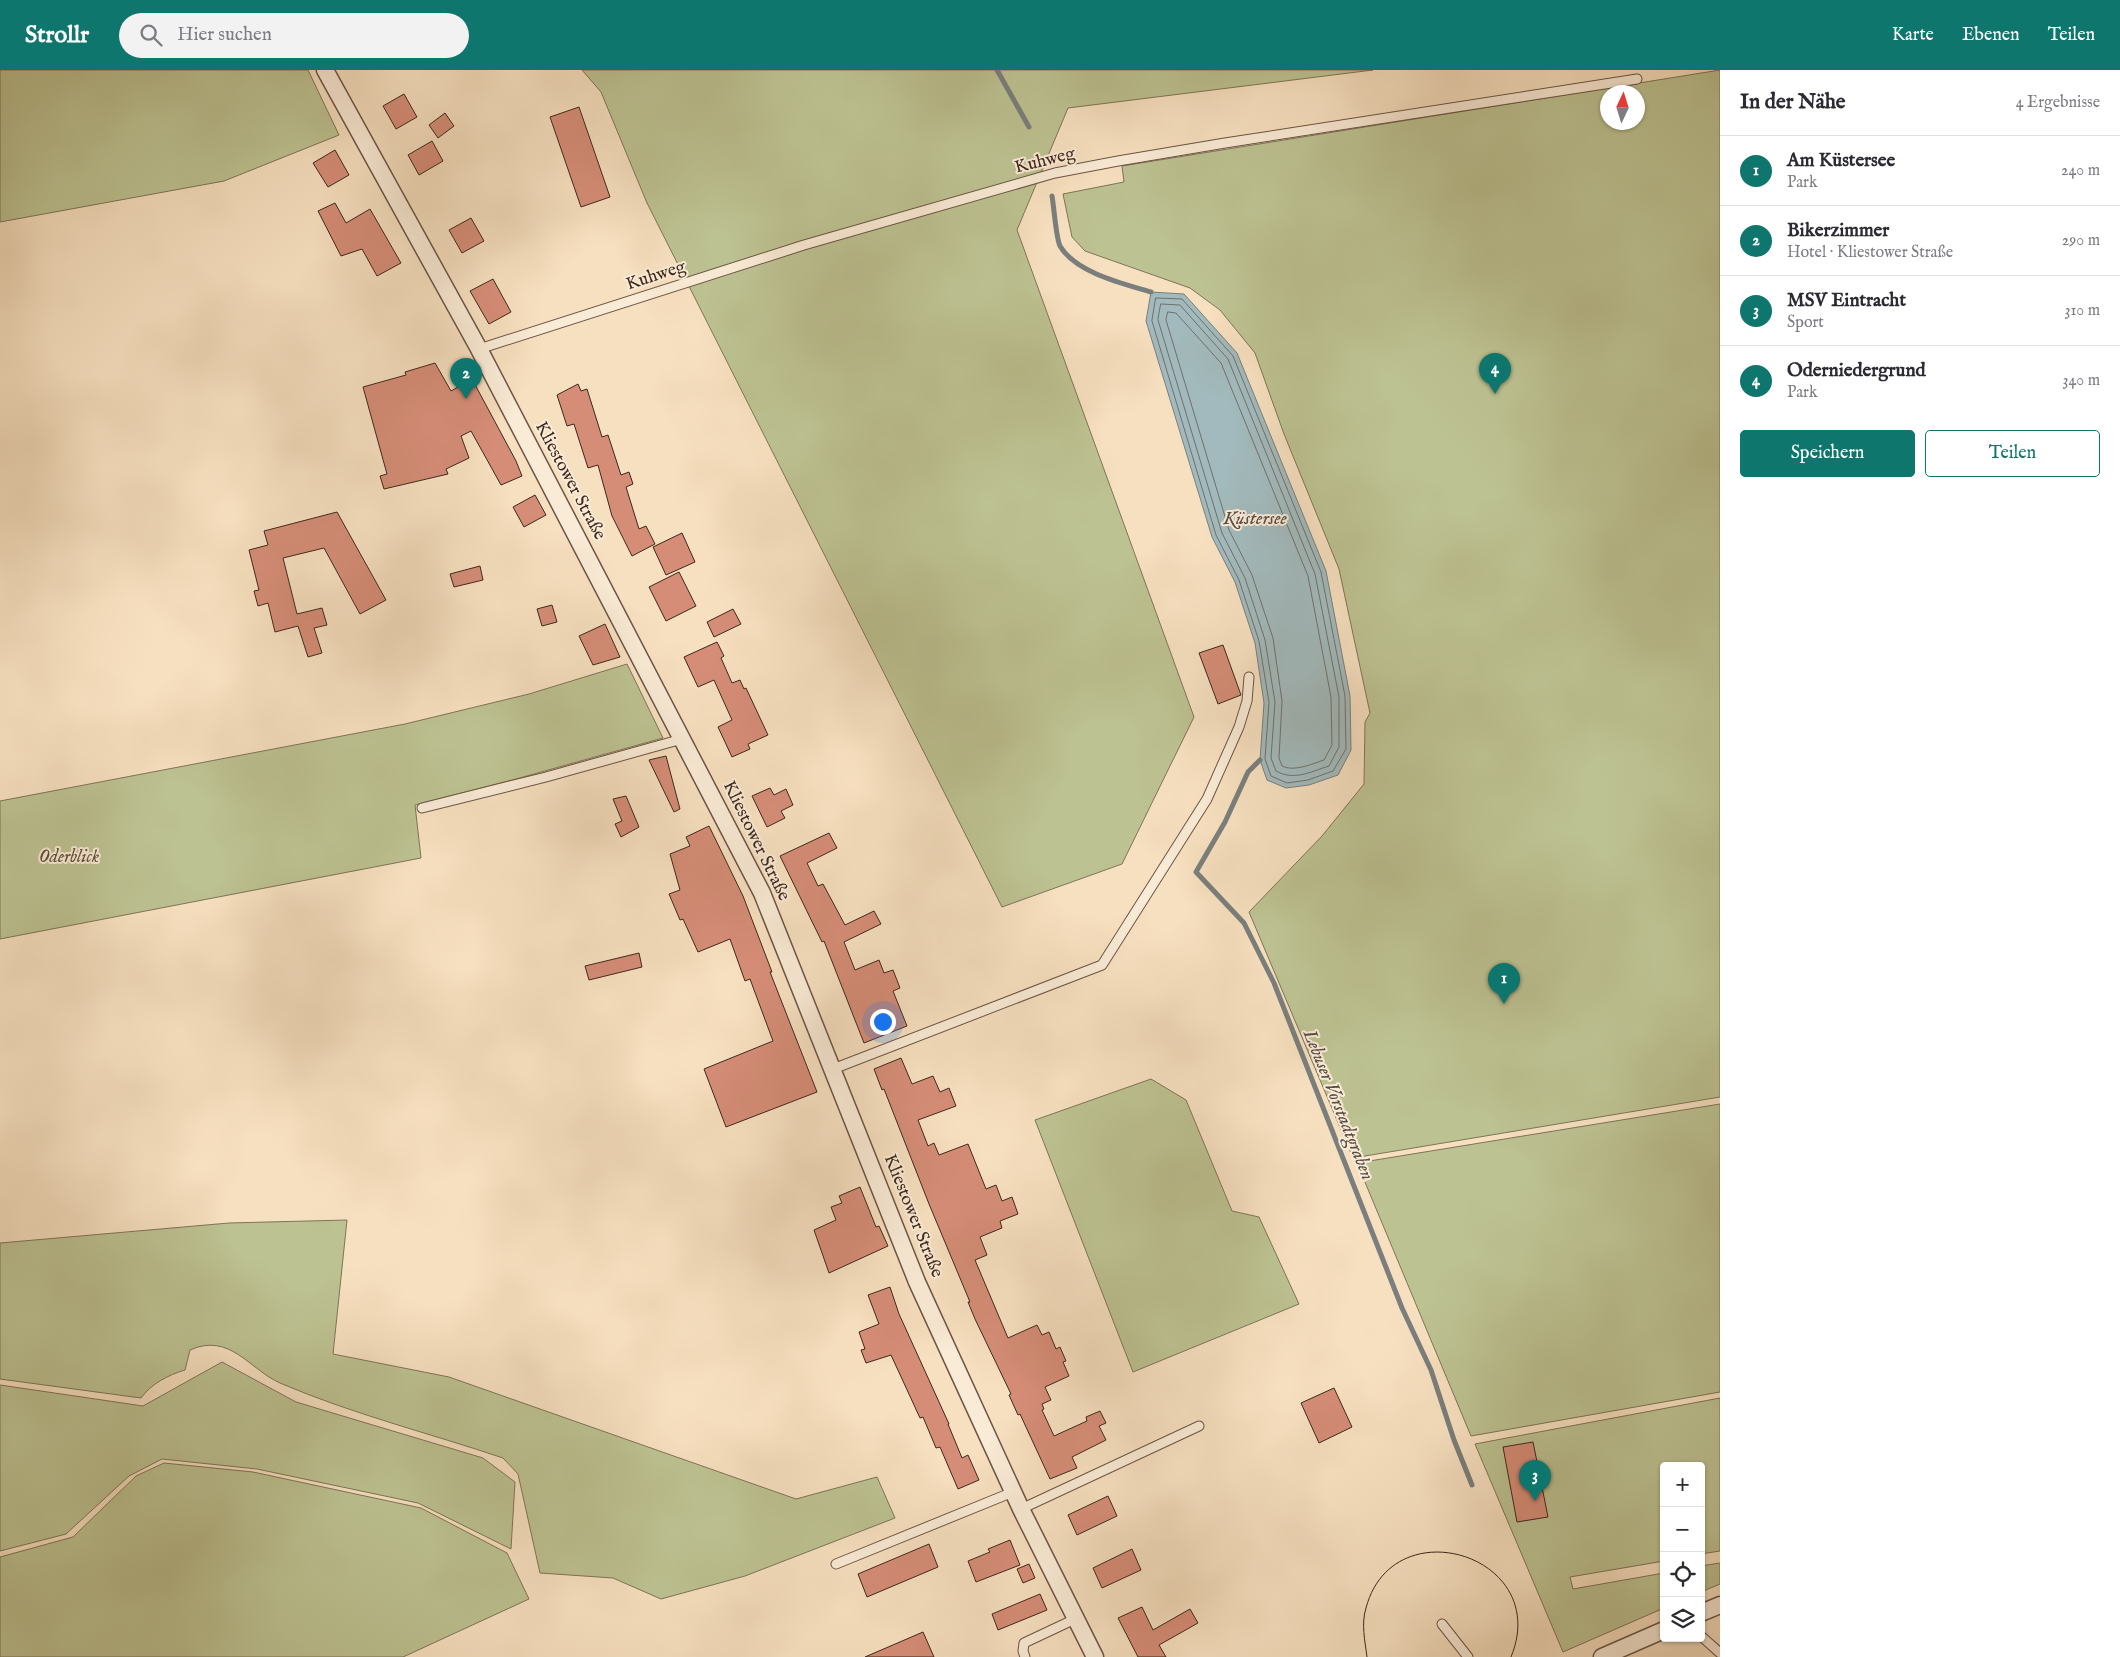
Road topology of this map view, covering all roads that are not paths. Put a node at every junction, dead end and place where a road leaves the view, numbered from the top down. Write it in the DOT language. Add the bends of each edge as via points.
graph roads {
  1 [pos="325,70"];
  2 [pos="1637,79"];
  3 [pos="478,349"];
  4 [pos="1249,677"];
  5 [pos="682,739"];
  6 [pos="422,808"];
  7 [pos="833,1069"];
  8 [pos="1199,1426"];
  9 [pos="1014,1492"];
  10 [pos="1021,1509"];
  11 [pos="836,1564"];
  12 [pos="1720,1605"];
  13 [pos="1705,1612"];
  14 [pos="1075,1619"];
  15 [pos="1442,1624"];
  16 [pos="1660,1632"];
  17 [pos="1705,1640"];
  18 [pos="1720,1653"];
  19 [pos="1025,1657"];
  20 [pos="1095,1657"];
  21 [pos="1468,1657"];
  22 [pos="1602,1657"];
  1 -- 3 [label="street, Kliestower Straße"];
  2 -- 3 [label="lane, Kuhweg" via="1055,173 804,245"];
  3 -- 5 [label="street, Kliestower Straße"];
  4 -- 7 [label="lane" via="1248,701 1207,799 1102,965"];
  5 -- 6 [label="lane" via="546,778"];
  5 -- 7 [label="street, Kliestower Straße" via="762,893"];
  7 -- 9 [label="street, Kliestower Straße" via="917,1282"];
  8 -- 10 [label="lane"];
  9 -- 10 [label="street, Kliestower Straße"];
  9 -- 11 [label="lane"];
  10 -- 14 [label="street, Kliestower Straße"];
  12 -- 13 [label="street"];
  14 -- 19 [label="lane" via="1024,1643"];
  14 -- 20 [label="street, Kliestower Straße"];
  15 -- 21 [label="lane"];
  16 -- 22 [label="street"];
  17 -- 18 [label="lane"];
}
